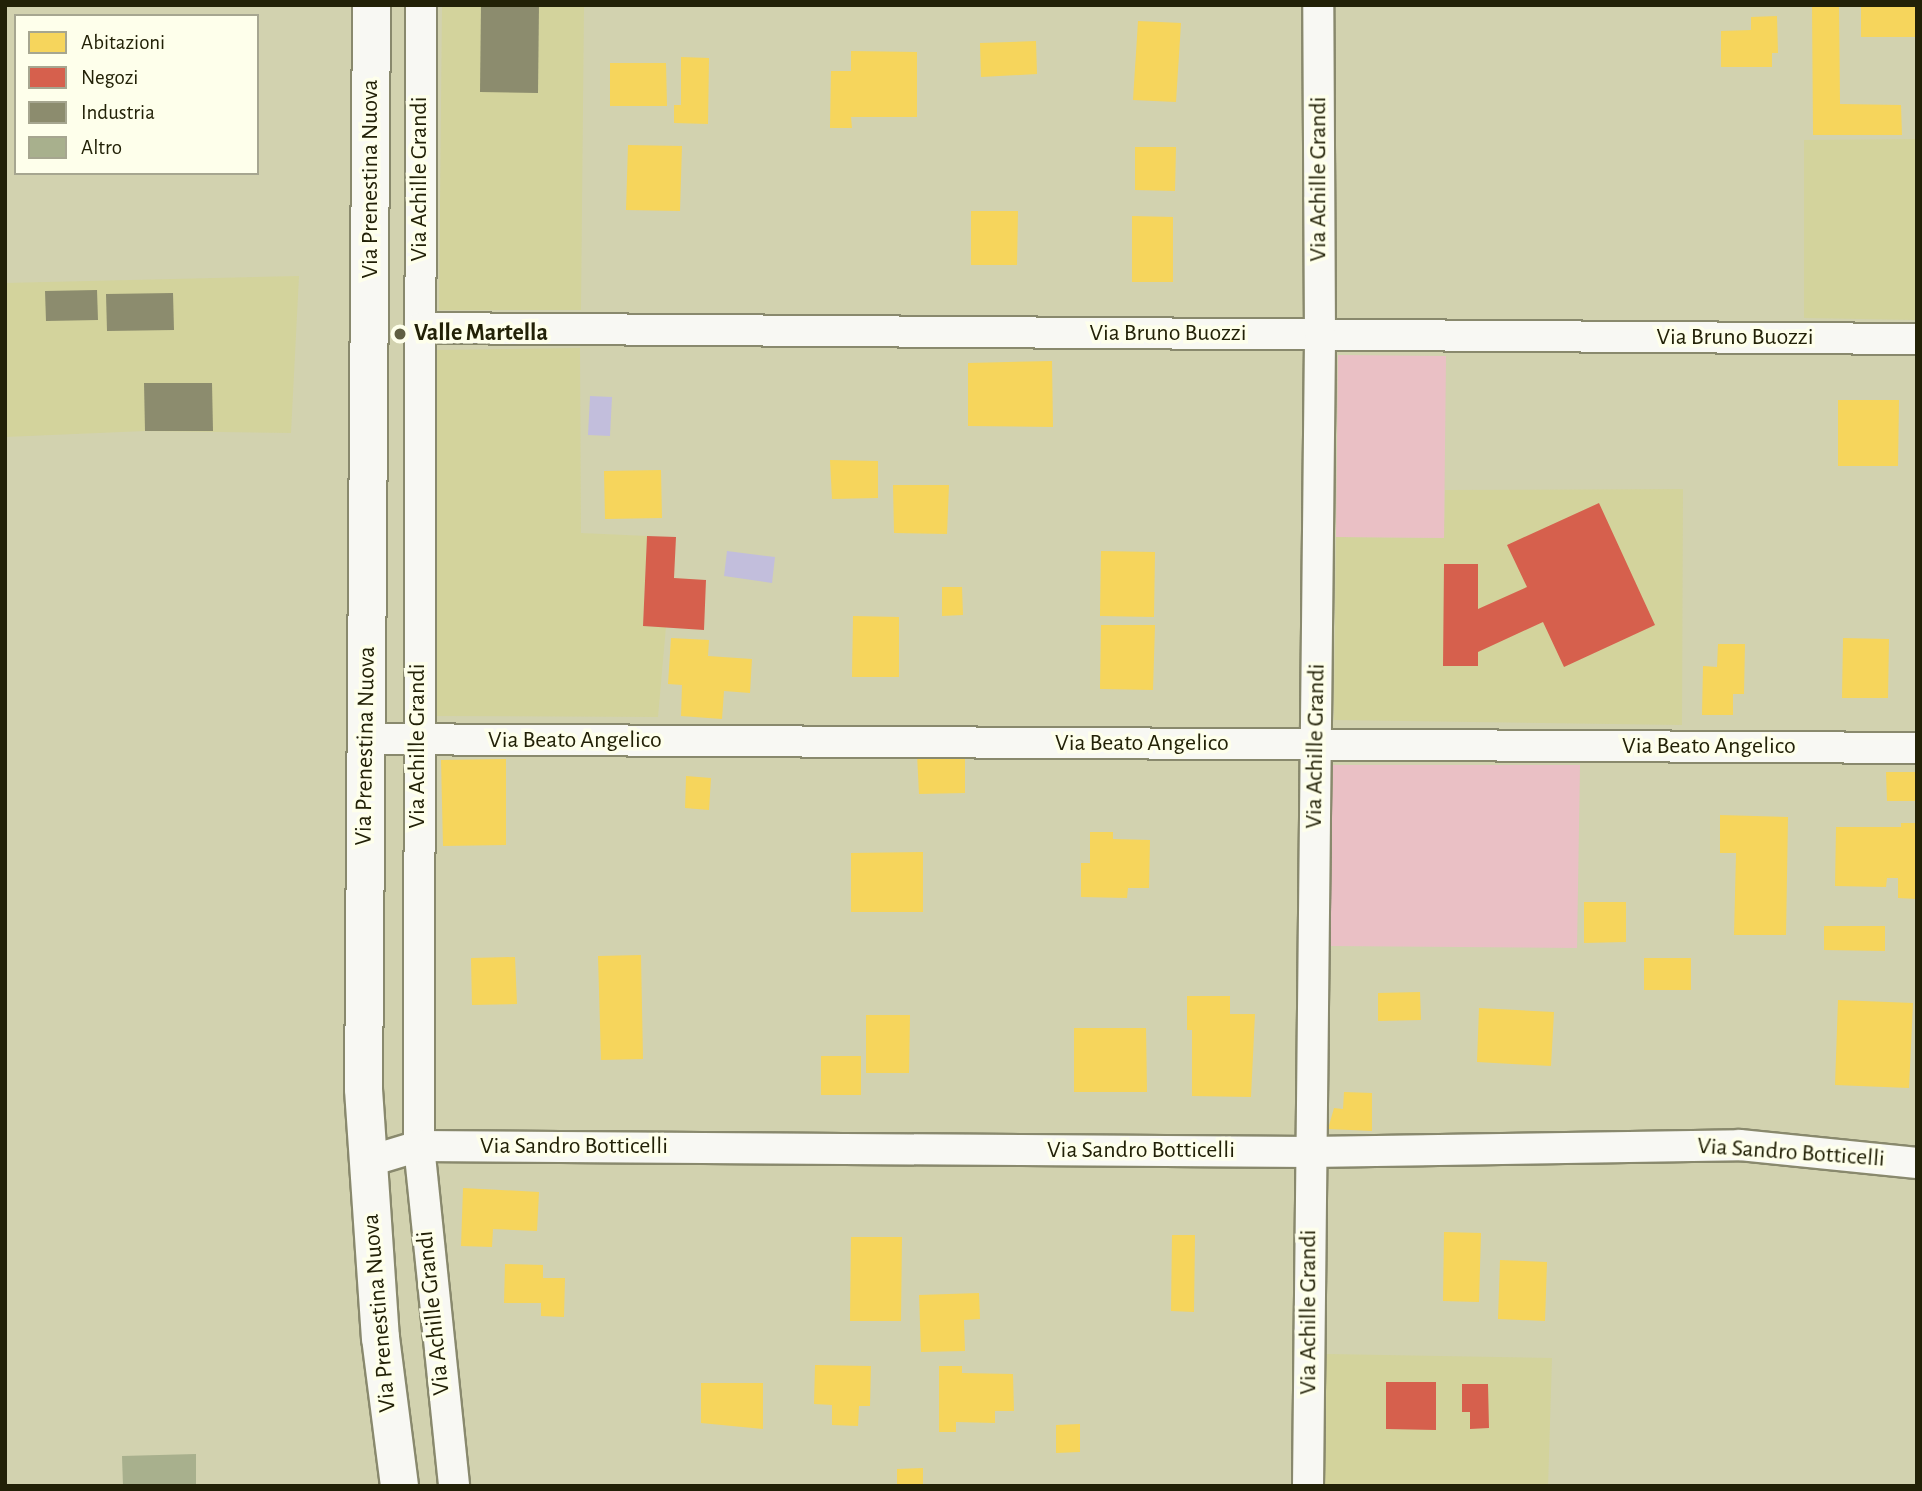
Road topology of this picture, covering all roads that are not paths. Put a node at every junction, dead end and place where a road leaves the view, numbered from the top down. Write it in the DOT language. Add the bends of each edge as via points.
graph roads {
  1 [pos="371,5"];
  2 [pos="421,5"];
  3 [pos="1318,5"];
  4 [pos="419,328"];
  5 [pos="1320,335"];
  6 [pos="1917,339"];
  7 [pos="366,739"];
  8 [pos="417,740"];
  9 [pos="1316,745"];
  10 [pos="1917,748"];
  11 [pos="419,1146"];
  12 [pos="1310,1152"];
  13 [pos="366,1162"];
  14 [pos="1917,1163"];
  15 [pos="399,1486"];
  16 [pos="454,1486"];
  17 [pos="1308,1486"];
  1 -- 7 [label="main road, Via Prenestina Nuova"];
  2 -- 4 [label="street, Via Achille Grandi"];
  3 -- 5 [label="street, Via Achille Grandi"];
  4 -- 5 [label="street, Via Bruno Buozzi"];
  4 -- 8 [label="street, Via Achille Grandi"];
  5 -- 6 [label="street, Via Bruno Buozzi"];
  5 -- 9 [label="street, Via Achille Grandi"];
  7 -- 8 [label="street, Via Beato Angelico"];
  7 -- 13 [label="main road, Via Prenestina Nuova"];
  8 -- 9 [label="street, Via Beato Angelico"];
  8 -- 11 [label="street, Via Achille Grandi"];
  9 -- 10 [label="street, Via Beato Angelico"];
  9 -- 12 [label="street, Via Achille Grandi"];
  11 -- 12 [label="street, Via Sandro Botticelli"];
  11 -- 13 [label="street, Via Sandro Botticelli"];
  11 -- 16 [label="street, Via Achille Grandi"];
  12 -- 14 [label="street, Via Sandro Botticelli" via="1740,1145"];
  12 -- 17 [label="street, Via Achille Grandi"];
  13 -- 15 [label="main road, Via Prenestina Nuova" via="380,1336"];
}
